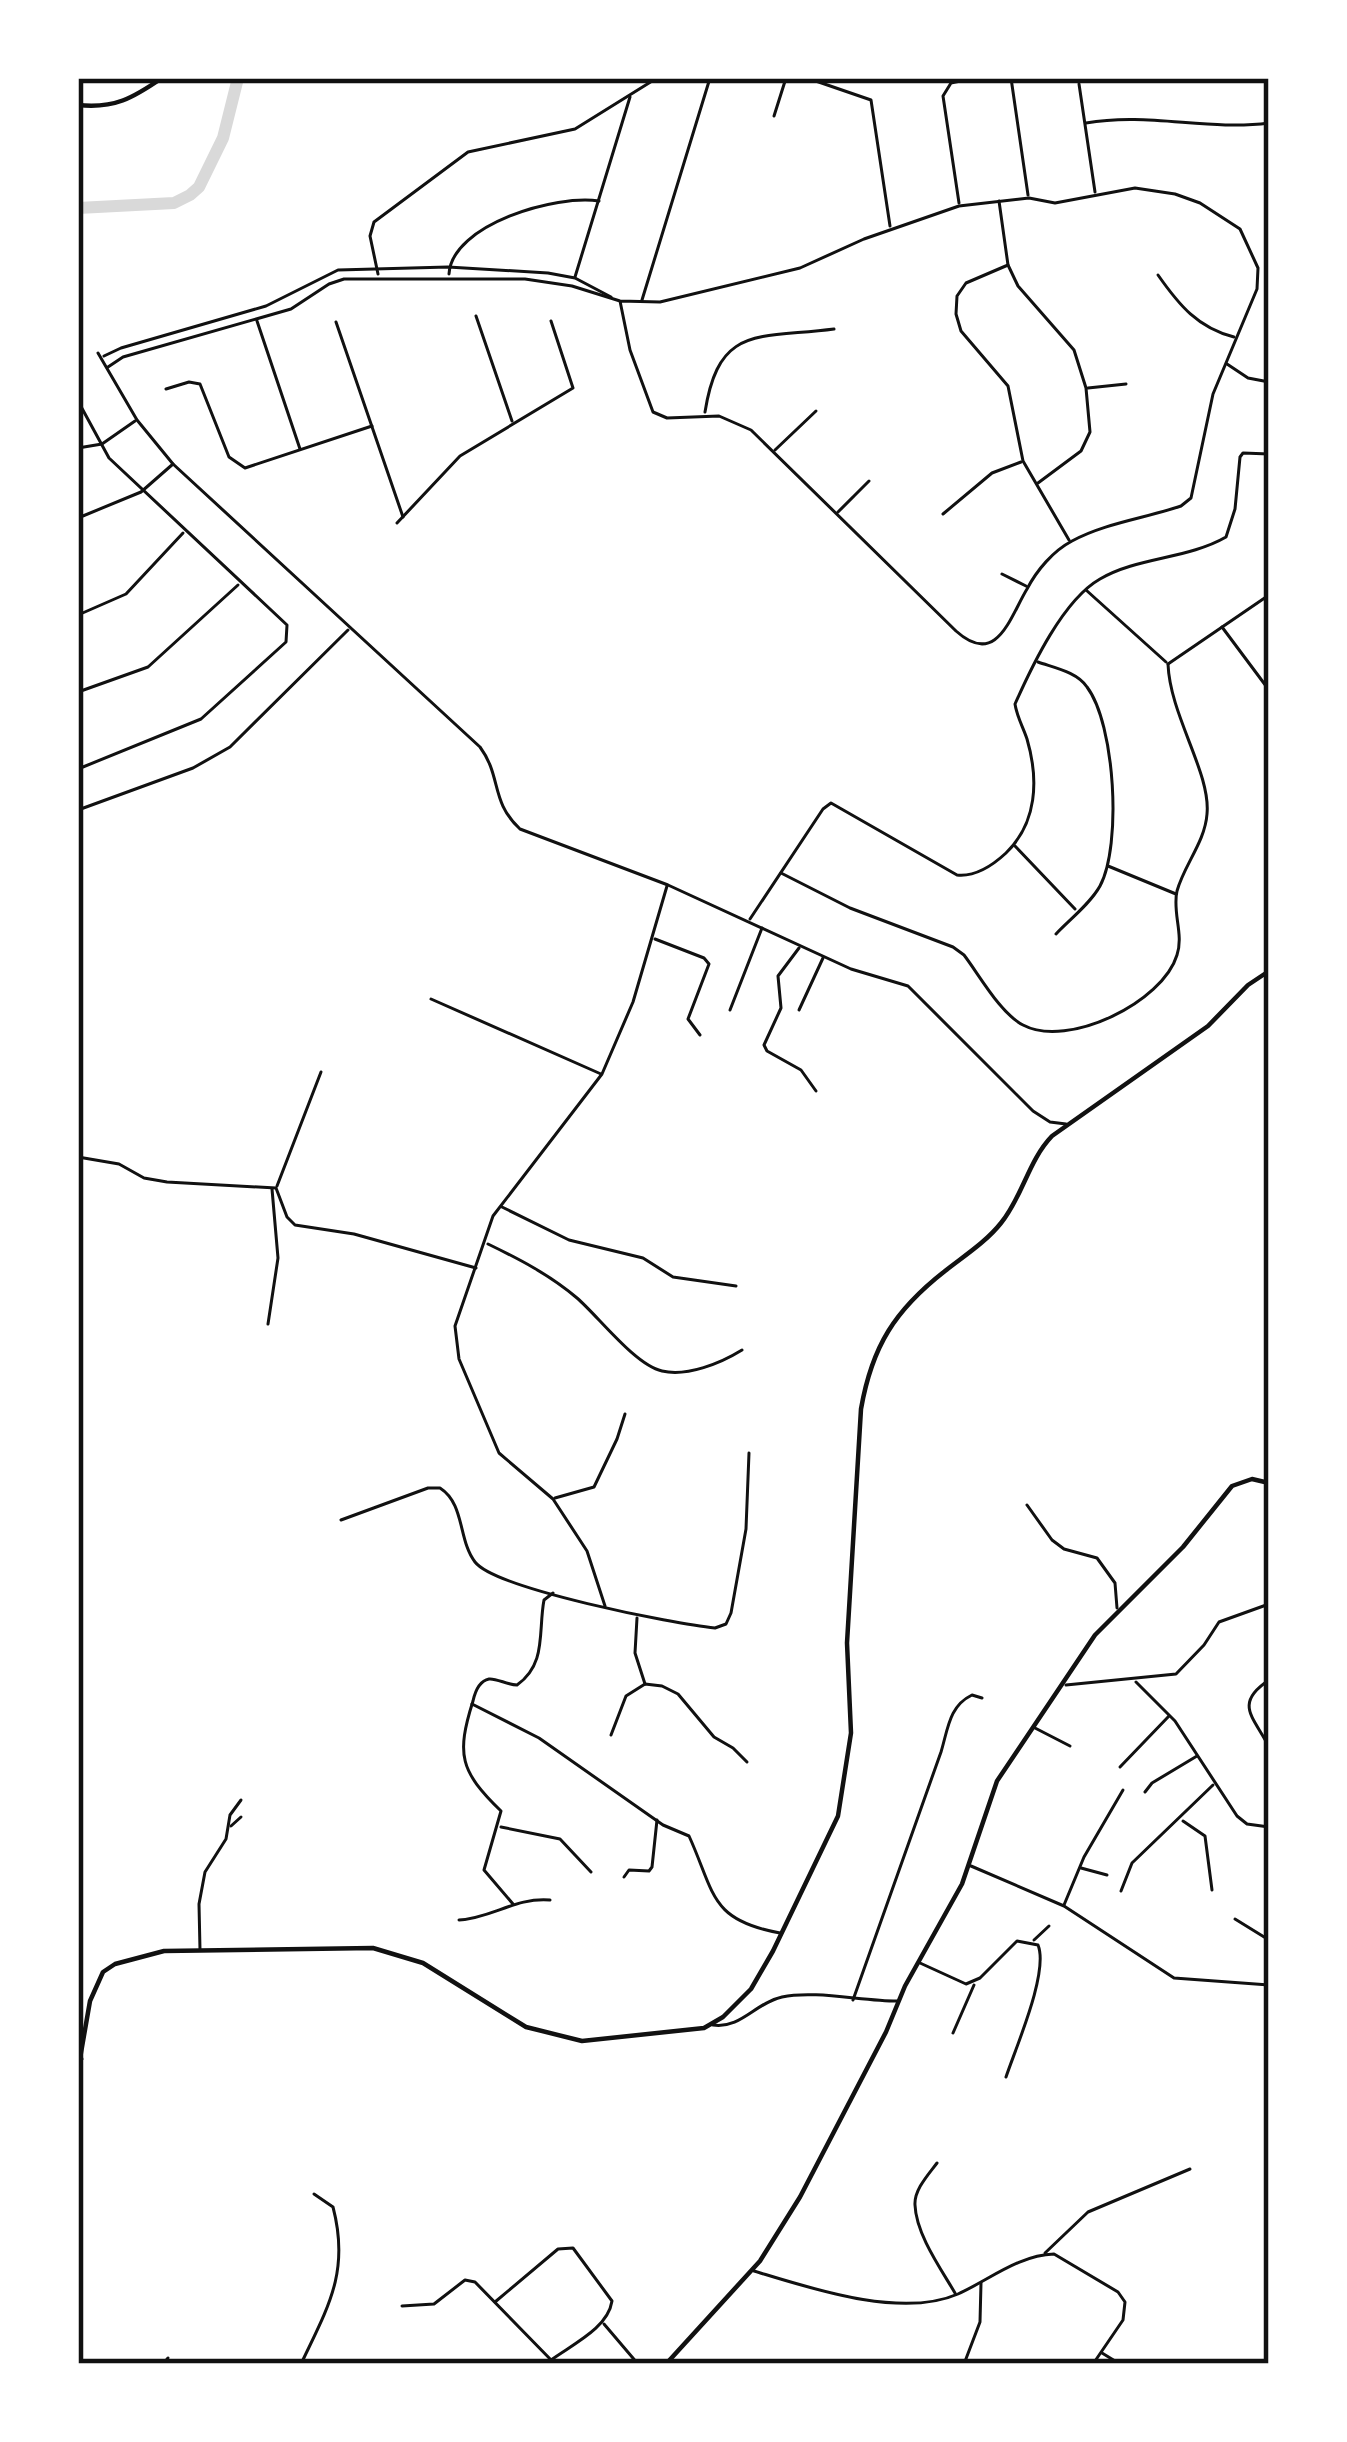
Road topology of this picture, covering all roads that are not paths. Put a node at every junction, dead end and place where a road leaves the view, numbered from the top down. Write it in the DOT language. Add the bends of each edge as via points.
graph roads {
  1 [pos="162,78"];
  2 [pos="657,78"];
  3 [pos="710,78"];
  4 [pos="786,78"];
  5 [pos="807,78"];
  6 [pos="974,78"];
  7 [pos="1011,78"];
  8 [pos="1079,84"];
  9 [pos="630,95"];
  10 [pos="78,106"];
  11 [pos="775,116"];
  12 [pos="1087,122"];
  13 [pos="1269,123"];
  14 [pos="1096,194"];
  15 [pos="1029,198"];
  16 [pos="999,200"];
  17 [pos="599,201"];
  18 [pos="959,206"];
  19 [pos="890,229"];
  20 [pos="1008,265"];
  21 [pos="378,267"];
  22 [pos="448,267"];
  23 [pos="1158,275"];
  24 [pos="378,276"];
  25 [pos="448,276"];
  26 [pos="575,278"];
  27 [pos="308,286"];
  28 [pos="572,286"];
  29 [pos="313,294"];
  30 [pos="612,299"];
  31 [pos="620,301"];
  32 [pos="641,303"];
  33 [pos="266,306"];
  34 [pos="270,316"];
  35 [pos="476,316"];
  36 [pos="257,320"];
  37 [pos="551,321"];
  38 [pos="336,322"];
  39 [pos="834,328"];
  40 [pos="182,332"];
  41 [pos="1236,338"];
  42 [pos="185,340"];
  43 [pos="1225,363"];
  44 [pos="108,367"];
  45 [pos="1269,382"];
  46 [pos="1126,384"];
  47 [pos="1086,388"];
  48 [pos="166,389"];
  49 [pos="78,401"];
  50 [pos="815,411"];
  51 [pos="705,414"];
  52 [pos="137,420"];
  53 [pos="512,421"];
  54 [pos="372,426"];
  55 [pos="102,444"];
  56 [pos="78,448"];
  57 [pos="301,451"];
  58 [pos="773,451"];
  59 [pos="1269,454"];
  60 [pos="1023,461"];
  61 [pos="173,464"];
  62 [pos="869,481"];
  63 [pos="1035,485"];
  64 [pos="141,492"];
  65 [pos="837,514"];
  66 [pos="943,514"];
  67 [pos="403,517"];
  68 [pos="78,518"];
  69 [pos="397,523"];
  70 [pos="184,532"];
  71 [pos="1070,542"];
  72 [pos="1002,574"];
  73 [pos="241,583"];
  74 [pos="1028,587"];
  75 [pos="1085,590"];
  76 [pos="1269,595"];
  77 [pos="78,614"];
  78 [pos="1221,626"];
  79 [pos="349,629"];
  80 [pos="1038,662"];
  81 [pos="1168,664"];
  82 [pos="1269,690"];
  83 [pos="78,692"];
  84 [pos="78,769"];
  85 [pos="78,810"];
  86 [pos="1014,845"];
  87 [pos="1106,866"];
  88 [pos="781,873"];
  89 [pos="668,885"];
  90 [pos="1176,894"];
  91 [pos="1077,912"];
  92 [pos="749,920"];
  93 [pos="763,928"];
  94 [pos="1056,934"];
  95 [pos="653,938"];
  96 [pos="801,947"];
  97 [pos="823,958"];
  98 [pos="1266,971"];
  99 [pos="431,999"];
  100 [pos="730,1010"];
  101 [pos="799,1010"];
  102 [pos="700,1035"];
  103 [pos="322,1072"];
  104 [pos="602,1074"];
  105 [pos="817,1091"];
  106 [pos="1067,1125"];
  107 [pos="78,1156"];
  108 [pos="274,1188"];
  109 [pos="501,1206"];
  110 [pos="487,1244"];
  111 [pos="478,1268"];
  112 [pos="736,1286"];
  113 [pos="268,1324"];
  114 [pos="742,1350"];
  115 [pos="625,1414"];
  116 [pos="749,1453"];
  117 [pos="1269,1483"];
  118 [pos="554,1498"];
  119 [pos="1027,1505"];
  120 [pos="341,1520"];
  121 [pos="555,1592"];
  122 [pos="1269,1604"];
  123 [pos="605,1606"];
  124 [pos="1118,1610"];
  125 [pos="638,1616"];
  126 [pos="1135,1680"];
  127 [pos="1269,1680"];
  128 [pos="646,1684"];
  129 [pos="1064,1685"];
  130 [pos="982,1698"];
  131 [pos="472,1704"];
  132 [pos="1170,1715"];
  133 [pos="1034,1727"];
  134 [pos="610,1735"];
  135 [pos="1070,1746"];
  136 [pos="1269,1747"];
  137 [pos="1198,1756"];
  138 [pos="747,1762"];
  139 [pos="1120,1767"];
  140 [pos="1214,1784"];
  141 [pos="1124,1790"];
  142 [pos="1145,1792"];
  143 [pos="241,1800"];
  144 [pos="241,1817"];
  145 [pos="657,1820"];
  146 [pos="1181,1820"];
  147 [pos="499,1826"];
  148 [pos="230,1827"];
  149 [pos="1269,1827"];
  150 [pos="969,1865"];
  151 [pos="1080,1868"];
  152 [pos="591,1872"];
  153 [pos="1107,1875"];
  154 [pos="624,1877"];
  155 [pos="1212,1890"];
  156 [pos="1121,1891"];
  157 [pos="550,1900"];
  158 [pos="513,1904"];
  159 [pos="1064,1906"];
  160 [pos="1235,1919"];
  161 [pos="458,1920"];
  162 [pos="1049,1926"];
  163 [pos="782,1933"];
  164 [pos="1269,1940"];
  165 [pos="1032,1941"];
  166 [pos="200,1952"];
  167 [pos="919,1962"];
  168 [pos="976,1980"];
  169 [pos="1269,1985"];
  170 [pos="853,2000"];
  171 [pos="898,2001"];
  172 [pos="713,2025"];
  173 [pos="953,2032"];
  174 [pos="78,2048"];
  175 [pos="82,2059"];
  176 [pos="78,2071"];
  177 [pos="1006,2077"];
  178 [pos="937,2163"];
  179 [pos="1190,2169"];
  180 [pos="314,2194"];
  181 [pos="1043,2254"];
  182 [pos="752,2270"];
  183 [pos="981,2282"];
  184 [pos="956,2295"];
  185 [pos="495,2302"];
  186 [pos="403,2306"];
  187 [pos="603,2322"];
  188 [pos="1101,2352"];
  189 [pos="168,2358"];
  190 [pos="553,2362"];
  191 [pos="164,2364"];
  192 [pos="301,2364"];
  193 [pos="638,2364"];
  194 [pos="666,2364"];
  195 [pos="964,2364"];
  196 [pos="1093,2364"];
  197 [pos="1120,2364"];
  1 -- 10 [label="street" via="129,101"];
  2 -- 9 [label="street"];
  3 -- 32 [label="street"];
  4 -- 11 [label="street"];
  5 -- 19 [label="street" via="871,100"];
  6 -- 18 [label="street" via="951,83 943,96"];
  7 -- 15 [label="street"];
  8 -- 12 [label="street"];
  9 -- 17 [label="street"];
  9 -- 21 [label="street" via="575,129 463,155 374,222"];
  12 -- 13 [label="street"];
  12 -- 14 [label="street"];
  14 -- 15 [label="street" via="1054,203"];
  14 -- 41 [label="street" via="1175,194 1240,230 1258,268"];
  15 -- 16 [label="street"];
  16 -- 18 [label="street"];
  16 -- 20 [label="street"];
  17 -- 22 [label="street" via="507,215"];
  17 -- 26 [label="street"];
  18 -- 19 [label="street"];
  19 -- 32 [label="street" via="800,268"];
  20 -- 47 [label="street" via="1074,350"];
  20 -- 60 [label="street" via="966,283 956,314 1008,386"];
  21 -- 22 [label="street"];
  21 -- 24 [label="street"];
  21 -- 27 [label="street" via="338,270"];
  22 -- 25 [label="street"];
  22 -- 26 [label="street"];
  23 -- 41 [label="street" via="1199,322"];
  24 -- 25 [label="street"];
  24 -- 29 [label="street" via="344,279"];
  25 -- 28 [label="street"];
  26 -- 28 [label="street"];
  26 -- 30 [label="street"];
  27 -- 29 [label="street"];
  27 -- 33 [label="street"];
  28 -- 30 [label="street"];
  29 -- 34 [label="street"];
  30 -- 31 [label="street"];
  31 -- 32 [label="street"];
  31 -- 51 [label="street" via="653,412"];
  33 -- 34 [label="street"];
  33 -- 40 [label="street"];
  34 -- 36 [label="street"];
  35 -- 53 [label="street"];
  36 -- 42 [label="street"];
  36 -- 57 [label="street"];
  37 -- 53 [label="street" via="574,388"];
  38 -- 54 [label="street"];
  39 -- 51 [label="street" via="733,346 718,362"];
  40 -- 42 [label="street"];
  40 -- 44 [label="street" via="100,356"];
  41 -- 43 [label="street"];
  42 -- 44 [label="street"];
  43 -- 45 [label="street"];
  43 -- 71 [label="street" via="1191,498"];
  44 -- 52 [label="street"];
  46 -- 47 [label="street"];
  47 -- 63 [label="street" via="1090,432 1081,451"];
  48 -- 57 [label="street" via="200,383 229,457 245,468"];
  49 -- 55 [label="street"];
  50 -- 58 [label="street"];
  51 -- 58 [label="street" via="751,430"];
  52 -- 55 [label="street"];
  52 -- 61 [label="street"];
  53 -- 67 [label="street" via="460,456"];
  54 -- 57 [label="street"];
  54 -- 67 [label="street"];
  55 -- 56 [label="street"];
  55 -- 64 [label="street"];
  58 -- 65 [label="street"];
  59 -- 75 [label="street" via="1244,453 1238,463 1226,537"];
  60 -- 63 [label="street"];
  60 -- 66 [label="street" via="992,473"];
  61 -- 64 [label="street"];
  61 -- 79 [label="street"];
  62 -- 65 [label="street"];
  63 -- 71 [label="street"];
  64 -- 68 [label="street"];
  64 -- 70 [label="street"];
  65 -- 74 [label="street" via="969,641 986,644 1005,632"];
  67 -- 69 [label="street"];
  70 -- 73 [label="street"];
  70 -- 77 [label="street" via="126,594"];
  71 -- 74 [label="street"];
  72 -- 74 [label="street"];
  73 -- 83 [label="street" via="148,667"];
  73 -- 84 [label="street" via="287,625 286,642 201,719"];
  75 -- 80 [label="street"];
  75 -- 81 [label="street"];
  76 -- 78 [label="street"];
  78 -- 81 [label="street"];
  78 -- 82 [label="street"];
  79 -- 85 [label="street" via="230,747"];
  79 -- 89 [label="street" via="480,747 502,810 520,829"];
  80 -- 86 [label="street" via="1016,704 1033,805"];
  80 -- 87 [label="street" via="1085,682 1100,711 1114,805"];
  81 -- 90 [label="street" via="1174,712 1208,813"];
  86 -- 88 [label="street" via="988,868 957,875 831,802"];
  86 -- 91 [label="street"];
  87 -- 90 [label="street"];
  87 -- 91 [label="street" via="1100,887"];
  88 -- 90 [label="street" via="953,947 1018,1023 1064,1033 1097,1025 1168,974 1180,940"];
  88 -- 92 [label="street"];
  89 -- 92 [label="street"];
  89 -- 95 [label="street"];
  91 -- 94 [label="street"];
  92 -- 93 [label="street"];
  93 -- 96 [label="street"];
  93 -- 100 [label="street"];
  95 -- 102 [label="street" via="709,964 688,1019"];
  95 -- 104 [label="street"];
  96 -- 97 [label="street"];
  96 -- 105 [label="street" via="778,976 781,1008 764,1045"];
  97 -- 101 [label="street"];
  97 -- 106 [label="street" via="908,986 1033,1111"];
  98 -- 106 [label="street" via="1208,1026"];
  99 -- 104 [label="street"];
  103 -- 108 [label="street"];
  104 -- 109 [label="street"];
  106 -- 163 [label="street" via="1038,1151 1001,1223 891,1322 866,1376 847,1642 848,1765 833,1827"];
  107 -- 108 [label="street" via="167,1182"];
  108 -- 111 [label="street" via="295,1225"];
  108 -- 113 [label="street" via="278,1258"];
  109 -- 110 [label="street"];
  109 -- 112 [label="street" via="673,1276"];
  110 -- 111 [label="street"];
  110 -- 114 [label="street" via="576,1297 654,1369 694,1369"];
  111 -- 118 [label="street" via="457,1315 459,1359 499,1453"];
  115 -- 118 [label="street" via="594,1487"];
  116 -- 125 [label="street" via="730,1618 715,1628"];
  117 -- 124 [label="street" via="1232,1486"];
  118 -- 123 [label="street" via="587,1551"];
  119 -- 124 [label="street" via="1064,1550 1097,1558 1115,1583"];
  120 -- 121 [label="street" via="440,1488 453,1500 476,1564"];
  121 -- 123 [label="street"];
  121 -- 131 [label="street" via="544,1600 531,1674 517,1685 483,1681"];
  122 -- 126 [label="street" via="1219,1622 1176,1674"];
  123 -- 125 [label="street"];
  124 -- 129 [label="street"];
  125 -- 128 [label="street" via="634,1653"];
  126 -- 129 [label="street"];
  126 -- 132 [label="street"];
  127 -- 136 [label="street" via="1248,1703"];
  128 -- 134 [label="street" via="622,1700"];
  128 -- 138 [label="street" via="678,1694"];
  129 -- 133 [label="street"];
  130 -- 170 [label="street" via="963,1699 951,1713"];
  131 -- 145 [label="street" via="538,1738"];
  131 -- 147 [label="street" via="461,1752 476,1786 501,1810"];
  132 -- 137 [label="street"];
  132 -- 139 [label="street"];
  133 -- 135 [label="street"];
  133 -- 150 [label="street" via="988,1800"];
  137 -- 140 [label="street"];
  137 -- 142 [label="street"];
  140 -- 146 [label="street"];
  140 -- 149 [label="street" via="1246,1825"];
  141 -- 151 [label="street"];
  143 -- 148 [label="street"];
  144 -- 148 [label="street"];
  145 -- 154 [label="street" via="652,1867"];
  145 -- 163 [label="street" via="689,1836 720,1909"];
  146 -- 155 [label="street" via="1204,1836"];
  146 -- 156 [label="street" via="1132,1863"];
  147 -- 152 [label="street" via="560,1839"];
  147 -- 158 [label="street" via="484,1870"];
  148 -- 166 [label="street" via="200,1890"];
  150 -- 159 [label="street"];
  150 -- 167 [label="street"];
  151 -- 153 [label="street"];
  151 -- 159 [label="street"];
  157 -- 158 [label="street"];
  158 -- 161 [label="street"];
  159 -- 169 [label="street" via="1174,1978"];
  160 -- 164 [label="street"];
  162 -- 165 [label="street"];
  163 -- 172 [label="street" via="751,1989"];
  165 -- 168 [label="street" via="1017,1941"];
  165 -- 177 [label="street" via="1042,1955 1039,1973"];
  166 -- 172 [label="street" via="373,1948 423,1963 526,2026 582,2041"];
  166 -- 175 [label="street" via="144,1956 103,1972"];
  167 -- 168 [label="street" via="949,1979"];
  167 -- 171 [label="street"];
  168 -- 173 [label="street"];
  170 -- 171 [label="street"];
  170 -- 172 [label="street" via="782,1997 736,2024"];
  171 -- 182 [label="street" via="800,2197"];
  174 -- 175 [label="street"];
  175 -- 176 [label="street"];
  178 -- 184 [label="street" via="914,2203"];
  179 -- 181 [label="street" via="1088,2212"];
  180 -- 192 [label="street" via="333,2207 341,2252 336,2288"];
  181 -- 183 [label="street"];
  181 -- 188 [label="street" via="1066,2258 1122,2297 1126,2314"];
  182 -- 184 [label="street" via="863,2299"];
  182 -- 194 [label="street"];
  183 -- 184 [label="street"];
  183 -- 195 [label="street" via="980,2322"];
  185 -- 186 [label="street" via="465,2280 434,2304"];
  185 -- 187 [label="street" via="567,2246 612,2301"];
  185 -- 190 [label="street"];
  187 -- 190 [label="street"];
  187 -- 193 [label="street"];
  188 -- 196 [label="street"];
  188 -- 197 [label="street"];
  189 -- 191 [label="street"];
}
